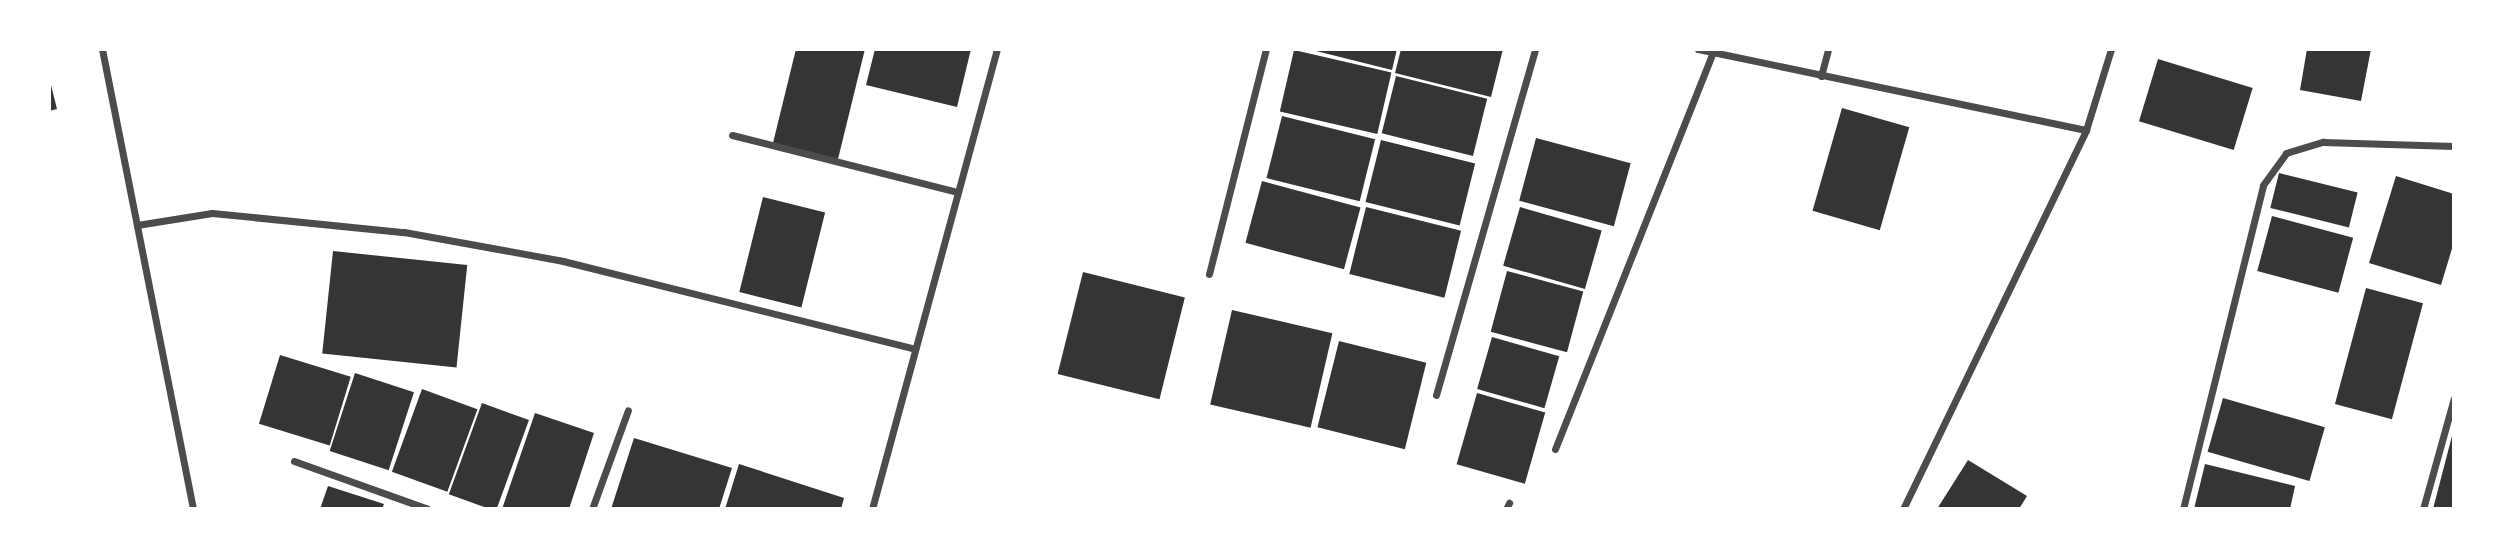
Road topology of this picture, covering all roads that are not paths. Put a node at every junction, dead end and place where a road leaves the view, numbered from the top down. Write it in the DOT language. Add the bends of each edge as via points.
graph roads {
  1 [pos="102,49"];
  2 [pos="997,49"];
  3 [pos="1266,49"];
  4 [pos="1535,49"];
  5 [pos="1698,49"];
  6 [pos="1828,49"];
  7 [pos="2111,49"];
  8 [pos="1713,52"];
  9 [pos="1821,76"];
  10 [pos="2086,130"];
  11 [pos="732,135"];
  12 [pos="2454,146"];
  13 [pos="958,192"];
  14 [pos="137,225"];
  15 [pos="1209,274"];
  16 [pos="915,349"];
  17 [pos="1436,395"];
  18 [pos="2454,398"];
  19 [pos="628,410"];
  20 [pos="1555,449"];
  21 [pos="295,461"];
  22 [pos="193,509"];
  23 [pos="428,509"];
  24 [pos="592,509"];
  25 [pos="872,509"];
  26 [pos="1903,509"];
  27 [pos="2183,509"];
  28 [pos="2423,509"];
  1 -- 14 [label="street"];
  2 -- 13 [label="street"];
  3 -- 15 [label="street"];
  4 -- 17 [label="street"];
  5 -- 8 [label="street"];
  6 -- 9 [label="street"];
  7 -- 10 [label="street"];
  8 -- 9 [label="street"];
  8 -- 20 [label="street"];
  9 -- 10 [label="street"];
  10 -- 26 [label="street"];
  11 -- 13 [label="street"];
  12 -- 27 [label="street" via="2323,142 2286,153 2263,185"];
  13 -- 16 [label="street"];
  14 -- 16 [label="street" via="212,213 404,232 563,261"];
  14 -- 22 [label="street"];
  16 -- 25 [label="street"];
  18 -- 28 [label="street"];
  19 -- 24 [label="street"];
  21 -- 23 [label="street"];
}
